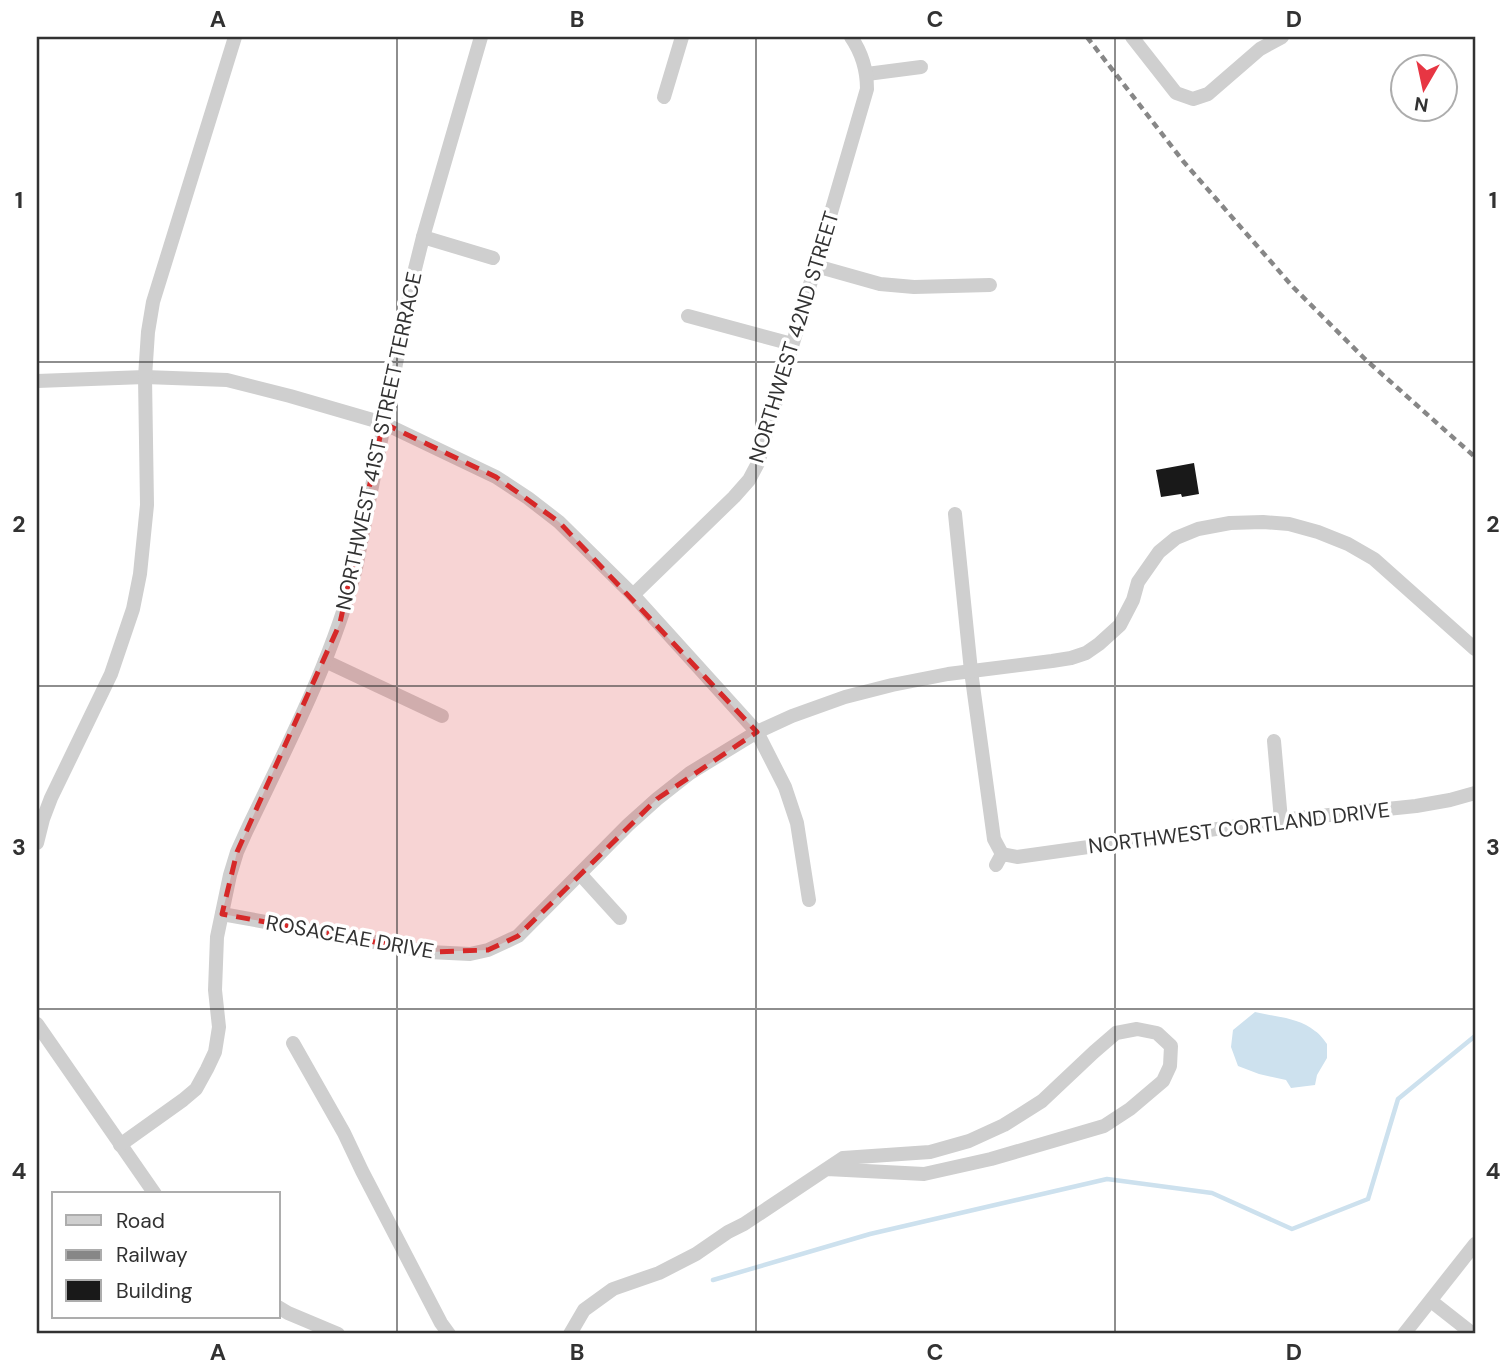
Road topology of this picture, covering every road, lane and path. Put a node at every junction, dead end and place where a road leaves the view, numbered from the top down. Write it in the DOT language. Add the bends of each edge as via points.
graph roads {
  1 [pos="235,37"];
  2 [pos="481,37"];
  3 [pos="682,37"];
  4 [pos="850,37"];
  5 [pos="1132,37"];
  6 [pos="1282,37"];
  7 [pos="921,67"];
  8 [pos="867,74"];
  9 [pos="664,97"];
  10 [pos="423,237"];
  11 [pos="493,258"];
  12 [pos="816,266"];
  13 [pos="990,285"];
  14 [pos="688,316"];
  15 [pos="792,344"];
  16 [pos="145,377"];
  17 [pos="37,381"];
  18 [pos="383,423"];
  19 [pos="955,514"];
  20 [pos="633,595"];
  21 [pos="1475,649"];
  22 [pos="325,661"];
  23 [pos="971,671"];
  24 [pos="442,716"];
  25 [pos="757,732"];
  26 [pos="1273,741"];
  27 [pos="1475,793"];
  28 [pos="1281,820"];
  29 [pos="37,843"];
  30 [pos="581,875"];
  31 [pos="809,900"];
  32 [pos="222,914"];
  33 [pos="620,918"];
  34 [pos="37,1024"];
  35 [pos="293,1043"];
  36 [pos="120,1145"];
  37 [pos="827,1169"];
  38 [pos="154,1192"];
  39 [pos="1475,1244"];
  40 [pos="1431,1301"];
  41 [pos="280,1308"];
  42 [pos="338,1334"];
  43 [pos="449,1334"];
  44 [pos="570,1334"];
  45 [pos="1404,1334"];
  46 [pos="1473,1334"];
  1 -- 16 [label="street" via="153,302"];
  2 -- 10 [label="street, NORTHWEST 41ST STREET TERRACE"];
  3 -- 9 [label="street"];
  4 -- 8 [label="street"];
  5 -- 6 [label="street" via="1176,93 1193,99 1208,94 1260,49"];
  7 -- 8 [label="street"];
  8 -- 12 [label="street, NORTHWEST 42ND STREET" via="867,89"];
  10 -- 11 [label="street"];
  10 -- 18 [label="street, NORTHWEST 41ST STREET TERRACE"];
  12 -- 13 [label="street" via="898,286"];
  12 -- 15 [label="street, NORTHWEST 42ND STREET"];
  14 -- 15 [label="street"];
  15 -- 20 [label="street, NORTHWEST 42ND STREET" via="765,443 749,480"];
  16 -- 17 [label="street"];
  16 -- 18 [label="street" via="227,380"];
  16 -- 29 [label="street" via="147,506 133,609 111,674 51,798"];
  18 -- 20 [label="street" via="496,477 528,498"];
  18 -- 22 [label="street, NORTHWEST 41ST STREET TERRACE" via="356,568"];
  19 -- 23 [label="street, NORTHWEST CORTLAND DRIVE"];
  20 -- 25 [label="street"];
  21 -- 23 [label="street, ROSACEAE DRIVE" via="1374,559 1348,544 1289,524 1230,523 1198,529 1159,552 1139,582 1120,625 1086,653"];
  22 -- 24 [label="street"];
  22 -- 32 [label="street, NORTHWEST 41ST STREET TERRACE" via="237,852"];
  23 -- 25 [label="street, ROSACEAE DRIVE" via="845,697"];
  23 -- 28 [label="street, NORTHWEST CORTLAND DRIVE" via="999,860"];
  25 -- 30 [label="street, ROSACEAE DRIVE" via="657,799"];
  25 -- 31 [label="street" via="797,823"];
  26 -- 28 [label="street"];
  27 -- 28 [label="street, NORTHWEST CORTLAND DRIVE" via="1416,806"];
  30 -- 32 [label="street, ROSACEAE DRIVE" via="518,936 470,954 429,952"];
  30 -- 33 [label="street"];
  32 -- 36 [label="street, NORTHWEST 41ST STREET TERRACE" via="215,963 219,1027 215,1052 195,1089"];
  34 -- 36 [label="street"];
  35 -- 43 [label="street"];
  36 -- 38 [label="street"];
  37 -- 37 [label="street" via="924,1174 1104,1126 1163,1081 1171,1046 1157,1033 1138,1029 1116,1033 1042,1101 1004,1125 930,1152 843,1158"];
  37 -- 44 [label="street" via="696,1254 613,1289 584,1310"];
  39 -- 40 [label="street"];
  40 -- 45 [label="street"];
  40 -- 46 [label="street"];
  41 -- 42 [label="street"];
}
